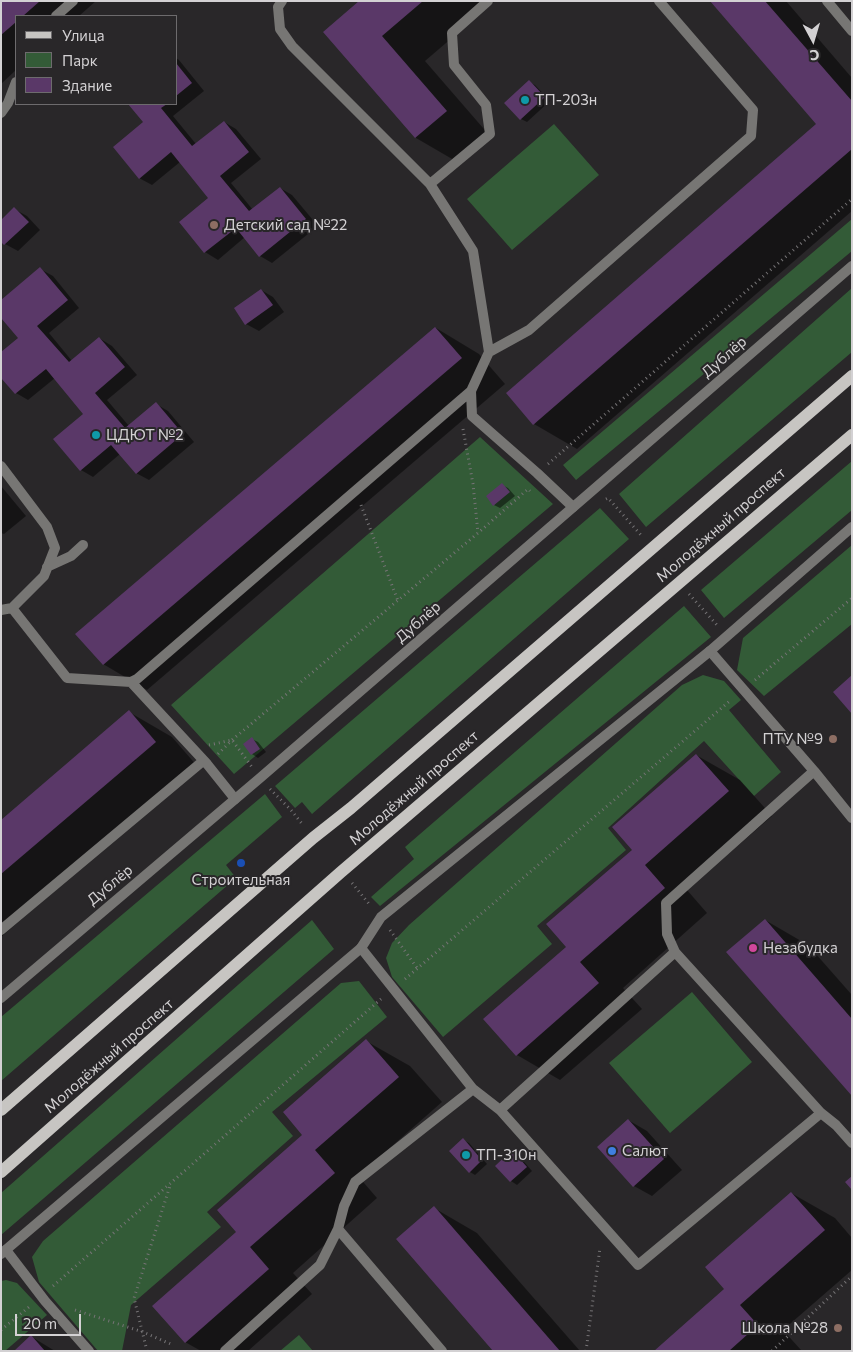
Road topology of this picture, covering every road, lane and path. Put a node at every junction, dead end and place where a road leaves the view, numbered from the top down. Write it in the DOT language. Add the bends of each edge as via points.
graph roads {
  1 [pos="73,1"];
  2 [pos="282,1"];
  3 [pos="488,1"];
  4 [pos="659,1"];
  5 [pos="827,1"];
  6 [pos="57,15"];
  7 [pos="852,31"];
  8 [pos="15,85"];
  9 [pos="1,113"];
  10 [pos="430,184"];
  11 [pos="852,198"];
  12 [pos="852,266"];
  13 [pos="489,352"];
  14 [pos="852,376"];
  15 [pos="471,391"];
  16 [pos="458,402"];
  17 [pos="852,435"];
  18 [pos="1,466"];
  19 [pos="537,473"];
  20 [pos="528,489"];
  21 [pos="356,490"];
  22 [pos="573,507"];
  23 [pos="852,527"];
  24 [pos="478,533"];
  25 [pos="83,545"];
  26 [pos="47,568"];
  27 [pos="852,598"];
  28 [pos="398,600"];
  29 [pos="12,608"];
  30 [pos="1,610"];
  31 [pos="710,651"];
  32 [pos="131,682"];
  33 [pos="743,690"];
  34 [pos="207,746"];
  35 [pos="203,761"];
  36 [pos="814,771"];
  37 [pos="260,778"];
  38 [pos="235,799"];
  39 [pos="291,810"];
  40 [pos="852,818"];
  41 [pos="341,872"];
  42 [pos="381,917"];
  43 [pos="1,930"];
  44 [pos="361,948"];
  45 [pos="676,952"];
  46 [pos="417,968"];
  47 [pos="394,988"];
  48 [pos="1,998"];
  49 [pos="473,1089"];
  50 [pos="1,1110"];
  51 [pos="500,1110"];
  52 [pos="821,1113"];
  53 [pos="852,1142"];
  54 [pos="1,1172"];
  55 [pos="170,1184"];
  56 [pos="603,1226"];
  57 [pos="338,1229"];
  58 [pos="4,1252"];
  59 [pos="852,1276"];
  60 [pos="44,1298"];
  61 [pos="1,1330"];
  62 [pos="143,1332"];
  63 [pos="173,1344"];
  64 [pos="89,1351"];
  65 [pos="147,1351"];
  66 [pos="225,1351"];
  67 [pos="442,1351"];
  68 [pos="586,1351"];
  69 [pos="772,1351"];
  1 -- 6 [label="street"];
  2 -- 10 [label="street" via="278,7 280,29 292,46"];
  3 -- 10 [label="street" via="452,33 454,65 486,105 490,134"];
  4 -- 13 [label="street" via="753,110 751,136 529,330"];
  5 -- 7 [label="street"];
  8 -- 9 [label="street"];
  10 -- 13 [label="street" via="473,251"];
  11 -- 19 [label="path"];
  12 -- 22 [label="street, Дублёр"];
  13 -- 15 [label="street"];
  14 -- 50 [label="main road, Молодёжный проспект"];
  15 -- 16 [label="street"];
  15 -- 19 [label="street" via="472,416"];
  16 -- 21 [label="street"];
  16 -- 24 [label="path"];
  17 -- 41 [label="main road, Молодёжный проспект"];
  18 -- 26 [label="street" via="47,527 55,548"];
  19 -- 20 [label="path" via="523,485"];
  19 -- 22 [label="street"];
  21 -- 28 [label="path"];
  21 -- 32 [label="street"];
  22 -- 37 [label="street, Дублёр"];
  23 -- 31 [label="street"];
  25 -- 26 [label="street"];
  26 -- 29 [label="street" via="44,576"];
  27 -- 33 [label="path"];
  29 -- 30 [label="street"];
  29 -- 32 [label="street" via="67,678"];
  31 -- 33 [label="street"];
  31 -- 42 [label="street"];
  32 -- 35 [label="street"];
  33 -- 36 [label="street"];
  33 -- 46 [label="path"];
  34 -- 37 [label="path" via="232,740"];
  35 -- 38 [label="street"];
  35 -- 43 [label="street"];
  36 -- 40 [label="street"];
  36 -- 45 [label="street" via="666,903 667,934"];
  37 -- 38 [label="street, Дублёр"];
  37 -- 39 [label="path"];
  38 -- 48 [label="street, Дублёр"];
  41 -- 42 [label="path"];
  41 -- 54 [label="main road, Молодёжный проспект"];
  42 -- 44 [label="street"];
  42 -- 46 [label="path"];
  44 -- 47 [label="street"];
  44 -- 58 [label="street"];
  45 -- 51 [label="street"];
  45 -- 52 [label="street"];
  46 -- 47 [label="path"];
  47 -- 49 [label="street"];
  47 -- 55 [label="path"];
  49 -- 51 [label="street"];
  49 -- 57 [label="street" via="355,1182"];
  51 -- 56 [label="street"];
  52 -- 53 [label="street"];
  52 -- 56 [label="street" via="638,1265"];
  55 -- 60 [label="path"];
  55 -- 62 [label="path" via="134,1298"];
  56 -- 68 [label="path"];
  57 -- 66 [label="street" via="320,1265"];
  57 -- 67 [label="street"];
  58 -- 60 [label="street"];
  59 -- 69 [label="path"];
  60 -- 61 [label="path"];
  60 -- 62 [label="path"];
  60 -- 64 [label="street"];
  62 -- 63 [label="path"];
  62 -- 65 [label="path"];
}
